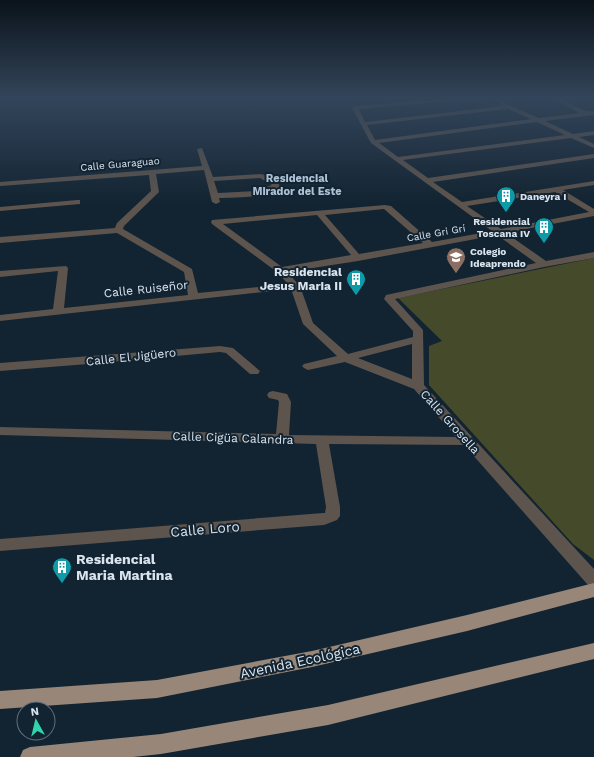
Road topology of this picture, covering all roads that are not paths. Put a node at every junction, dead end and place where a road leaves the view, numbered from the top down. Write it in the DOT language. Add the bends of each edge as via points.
graph roads {
  1 [pos="368,133"];
  2 [pos="442,133"];
  3 [pos="566,133"];
  4 [pos="592,133"];
  5 [pos="572,136"];
  6 [pos="373,142"];
  7 [pos="594,146"];
  8 [pos="200,149"];
  9 [pos="594,156"];
  10 [pos="398,159"];
  11 [pos="206,168"];
  12 [pos="152,172"];
  13 [pos="210,179"];
  14 [pos="429,180"];
  15 [pos="594,183"];
  16 [pos="0,184"];
  17 [pos="556,189"];
  18 [pos="78,202"];
  19 [pos="462,204"];
  20 [pos="0,209"];
  21 [pos="319,213"];
  22 [pos="594,213"];
  23 [pos="119,230"];
  24 [pos="500,232"];
  25 [pos="0,240"];
  26 [pos="430,245"];
  27 [pos="594,255"];
  28 [pos="358,258"];
  29 [pos="544,264"];
  30 [pos="280,270"];
  31 [pos="0,274"];
  32 [pos="295,286"];
  33 [pos="194,297"];
  34 [pos="58,311"];
  35 [pos="0,318"];
  36 [pos="419,339"];
  37 [pos="346,358"];
  38 [pos="308,366"];
  39 [pos="0,368"];
  40 [pos="254,371"];
  41 [pos="418,386"];
  42 [pos="273,395"];
  43 [pos="1,434"];
  44 [pos="282,439"];
  45 [pos="322,440"];
  46 [pos="467,441"];
  47 [pos="0,545"];
  48 [pos="594,580"];
  49 [pos="594,590"];
  50 [pos="594,651"];
  51 [pos="0,700"];
  52 [pos="30,757"];
  1 -- 6 [label="street"];
  2 -- 6 [label="street"];
  3 -- 5 [label="street"];
  4 -- 5 [label="street"];
  5 -- 7 [label="street"];
  5 -- 10 [label="street"];
  6 -- 10 [label="street"];
  8 -- 11 [label="street"];
  9 -- 14 [label="street"];
  10 -- 14 [label="street"];
  11 -- 12 [label="street, Calle Guaraguao"];
  11 -- 13 [label="street"];
  12 -- 16 [label="street, Calle Guaraguao"];
  12 -- 23 [label="street" via="156,192 120,225"];
  13 -- 13 [label="street" via="260,176 266,177 276,186 272,190 215,199"];
  14 -- 19 [label="street"];
  15 -- 17 [label="street"];
  17 -- 19 [label="street"];
  17 -- 22 [label="street, Calle Gri Grí"];
  18 -- 20 [label="street"];
  19 -- 24 [label="street"];
  21 -- 26 [label="street, Calle Grosella" via="377,206 388,208"];
  21 -- 28 [label="street"];
  21 -- 30 [label="street, Calle Grosella" via="215,222"];
  22 -- 24 [label="street, Calle Gri Grí"];
  23 -- 25 [label="street"];
  23 -- 33 [label="street" via="189,271"];
  24 -- 26 [label="street, Calle Gri Grí"];
  24 -- 29 [label="street"];
  26 -- 28 [label="street, Calle Gri Grí"];
  27 -- 29 [label="street"];
  28 -- 30 [label="street, Calle Gri Grí"];
  29 -- 36 [label="street" via="390,296 389,299 418,330"];
  30 -- 32 [label="street, Calle Grosella"];
  31 -- 34 [label="street" via="63,268"];
  32 -- 33 [label="street, Calle Ruiseñor"];
  32 -- 37 [label="street, Calle Grosella" via="308,324"];
  33 -- 34 [label="street, Calle Ruiseñor"];
  34 -- 35 [label="street, Calle Ruiseñor"];
  36 -- 37 [label="street"];
  36 -- 41 [label="street"];
  37 -- 38 [label="street"];
  37 -- 41 [label="street, Calle Grosella"];
  39 -- 40 [label="street, Calle El Jigüero" via="220,349 229,350"];
  41 -- 46 [label="street, Calle Grosella"];
  42 -- 44 [label="street" via="283,397 285,402"];
  43 -- 44 [label="street, Calle Cigüa Calandra"];
  44 -- 45 [label="street, Calle Cigüa Calandra"];
  45 -- 46 [label="street, Calle Cigüa Calandra"];
  45 -- 47 [label="street, Calle Loro" via="333,507 332,516 324,519"];
  46 -- 48 [label="street, Calle Grosella"];
  49 -- 51 [label="main road, Avenida Ecológica" via="312,659 157,689"];
  50 -- 52 [label="main road" via="328,715 161,744"];
}
